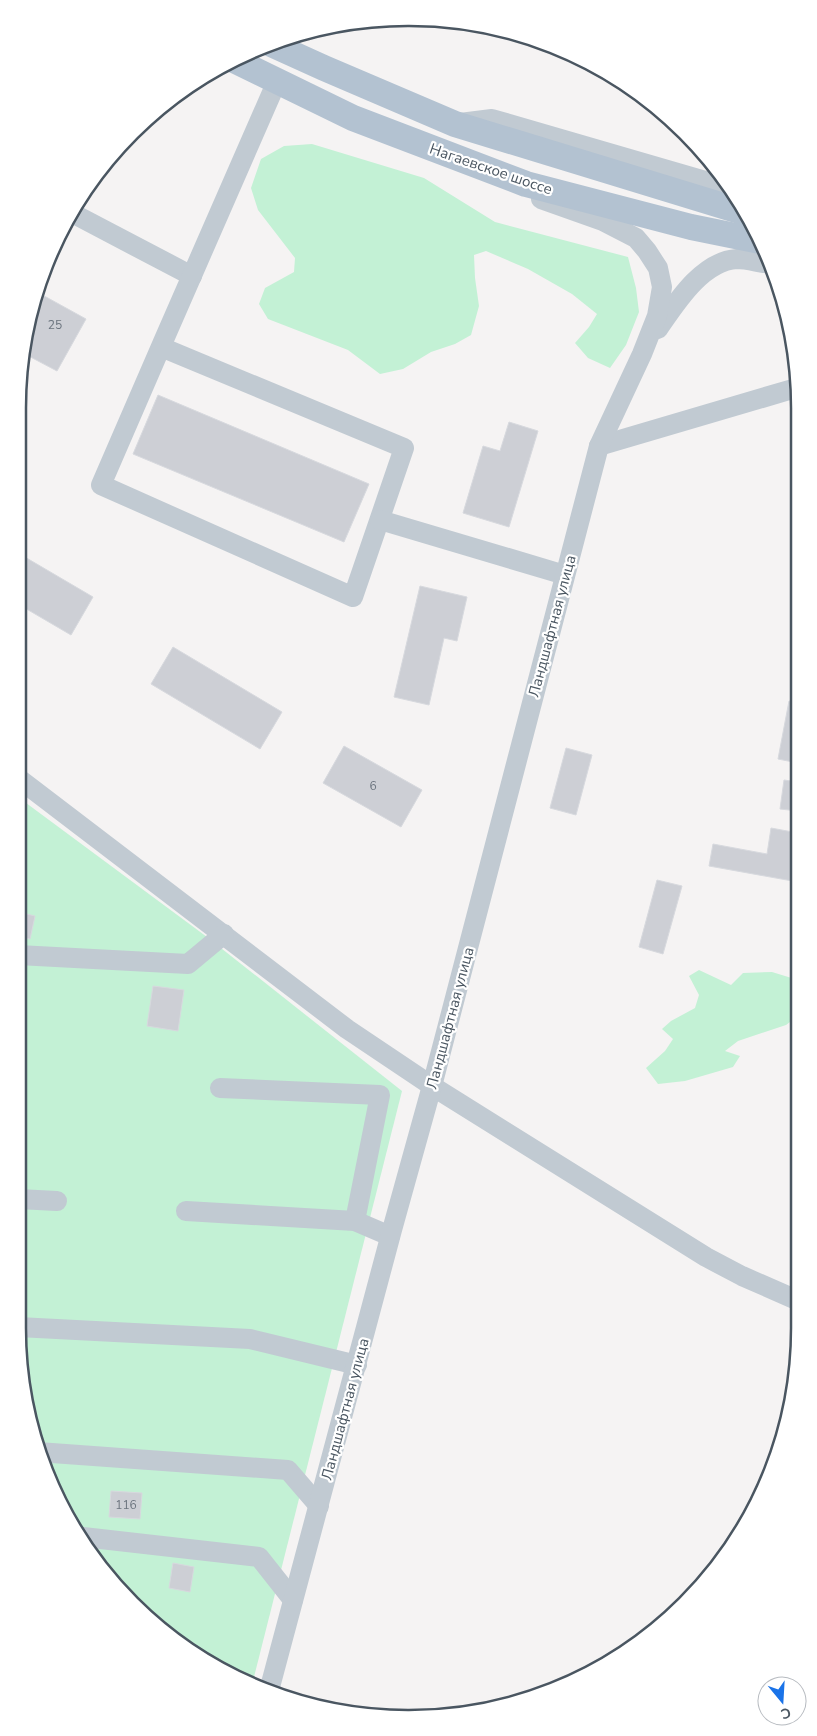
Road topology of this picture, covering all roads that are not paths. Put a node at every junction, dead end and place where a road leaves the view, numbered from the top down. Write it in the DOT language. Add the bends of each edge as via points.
graph roads {
  1 [pos="281,49"];
  2 [pos="243,64"];
  3 [pos="277,81"];
  4 [pos="353,118"];
  5 [pos="455,124"];
  6 [pos="717,184"];
  7 [pos="735,210"];
  8 [pos="78,216"];
  9 [pos="751,239"];
  10 [pos="762,263"];
  11 [pos="192,276"];
  12 [pos="161,347"];
  13 [pos="642,354"];
  14 [pos="790,390"];
  15 [pos="599,446"];
  16 [pos="380,520"];
  17 [pos="565,575"];
  18 [pos="26,784"];
  19 [pos="224,934"];
  20 [pos="26,955"];
  21 [pos="432,1086"];
  22 [pos="220,1088"];
  23 [pos="26,1199"];
  24 [pos="56,1201"];
  25 [pos="186,1211"];
  26 [pos="355,1220"];
  27 [pos="390,1236"];
  28 [pos="791,1297"];
  29 [pos="26,1327"];
  30 [pos="357,1364"];
  31 [pos="48,1453"];
  32 [pos="319,1506"];
  33 [pos="89,1538"];
  34 [pos="293,1600"];
  35 [pos="271,1684"];
  1 -- 5 [label="main road, Нагаевское шоссе"];
  2 -- 3 [label="main road, Нагаевское шоссе"];
  3 -- 4 [label="main road, Нагаевское шоссе"];
  3 -- 11 [label="street"];
  4 -- 9 [label="main road, Нагаевское шоссе" via="526,184"];
  4 -- 13 [label="street" via="390,146 603,221 636,238 658,268 662,287 658,316"];
  5 -- 6 [label="street" via="492,118"];
  5 -- 7 [label="main road, Нагаевское шоссе"];
  8 -- 11 [label="street"];
  10 -- 13 [label="street" via="736,259 714,266 695,281 670,311"];
  11 -- 12 [label="street"];
  12 -- 16 [label="street" via="404,448"];
  12 -- 16 [label="street" via="101,485 353,597"];
  13 -- 15 [label="street, Ландшафтная улица"];
  14 -- 15 [label="street"];
  15 -- 17 [label="street, Ландшафтная улица"];
  16 -- 17 [label="street"];
  17 -- 21 [label="street, Ландшафтная улица"];
  18 -- 19 [label="street"];
  19 -- 20 [label="street" via="188,964"];
  19 -- 21 [label="street" via="347,1029"];
  21 -- 27 [label="street, Ландшафтная улица"];
  21 -- 28 [label="street" via="706,1258"];
  22 -- 26 [label="street" via="380,1095"];
  23 -- 24 [label="street"];
  25 -- 26 [label="street"];
  26 -- 27 [label="street"];
  27 -- 30 [label="street, Ландшафтная улица"];
  29 -- 30 [label="street" via="250,1339"];
  30 -- 32 [label="street, Ландшафтная улица"];
  31 -- 32 [label="street" via="288,1470"];
  32 -- 34 [label="street, Ландшафтная улица"];
  33 -- 34 [label="street" via="259,1557"];
  34 -- 35 [label="street, Ландшафтная улица"];
}
